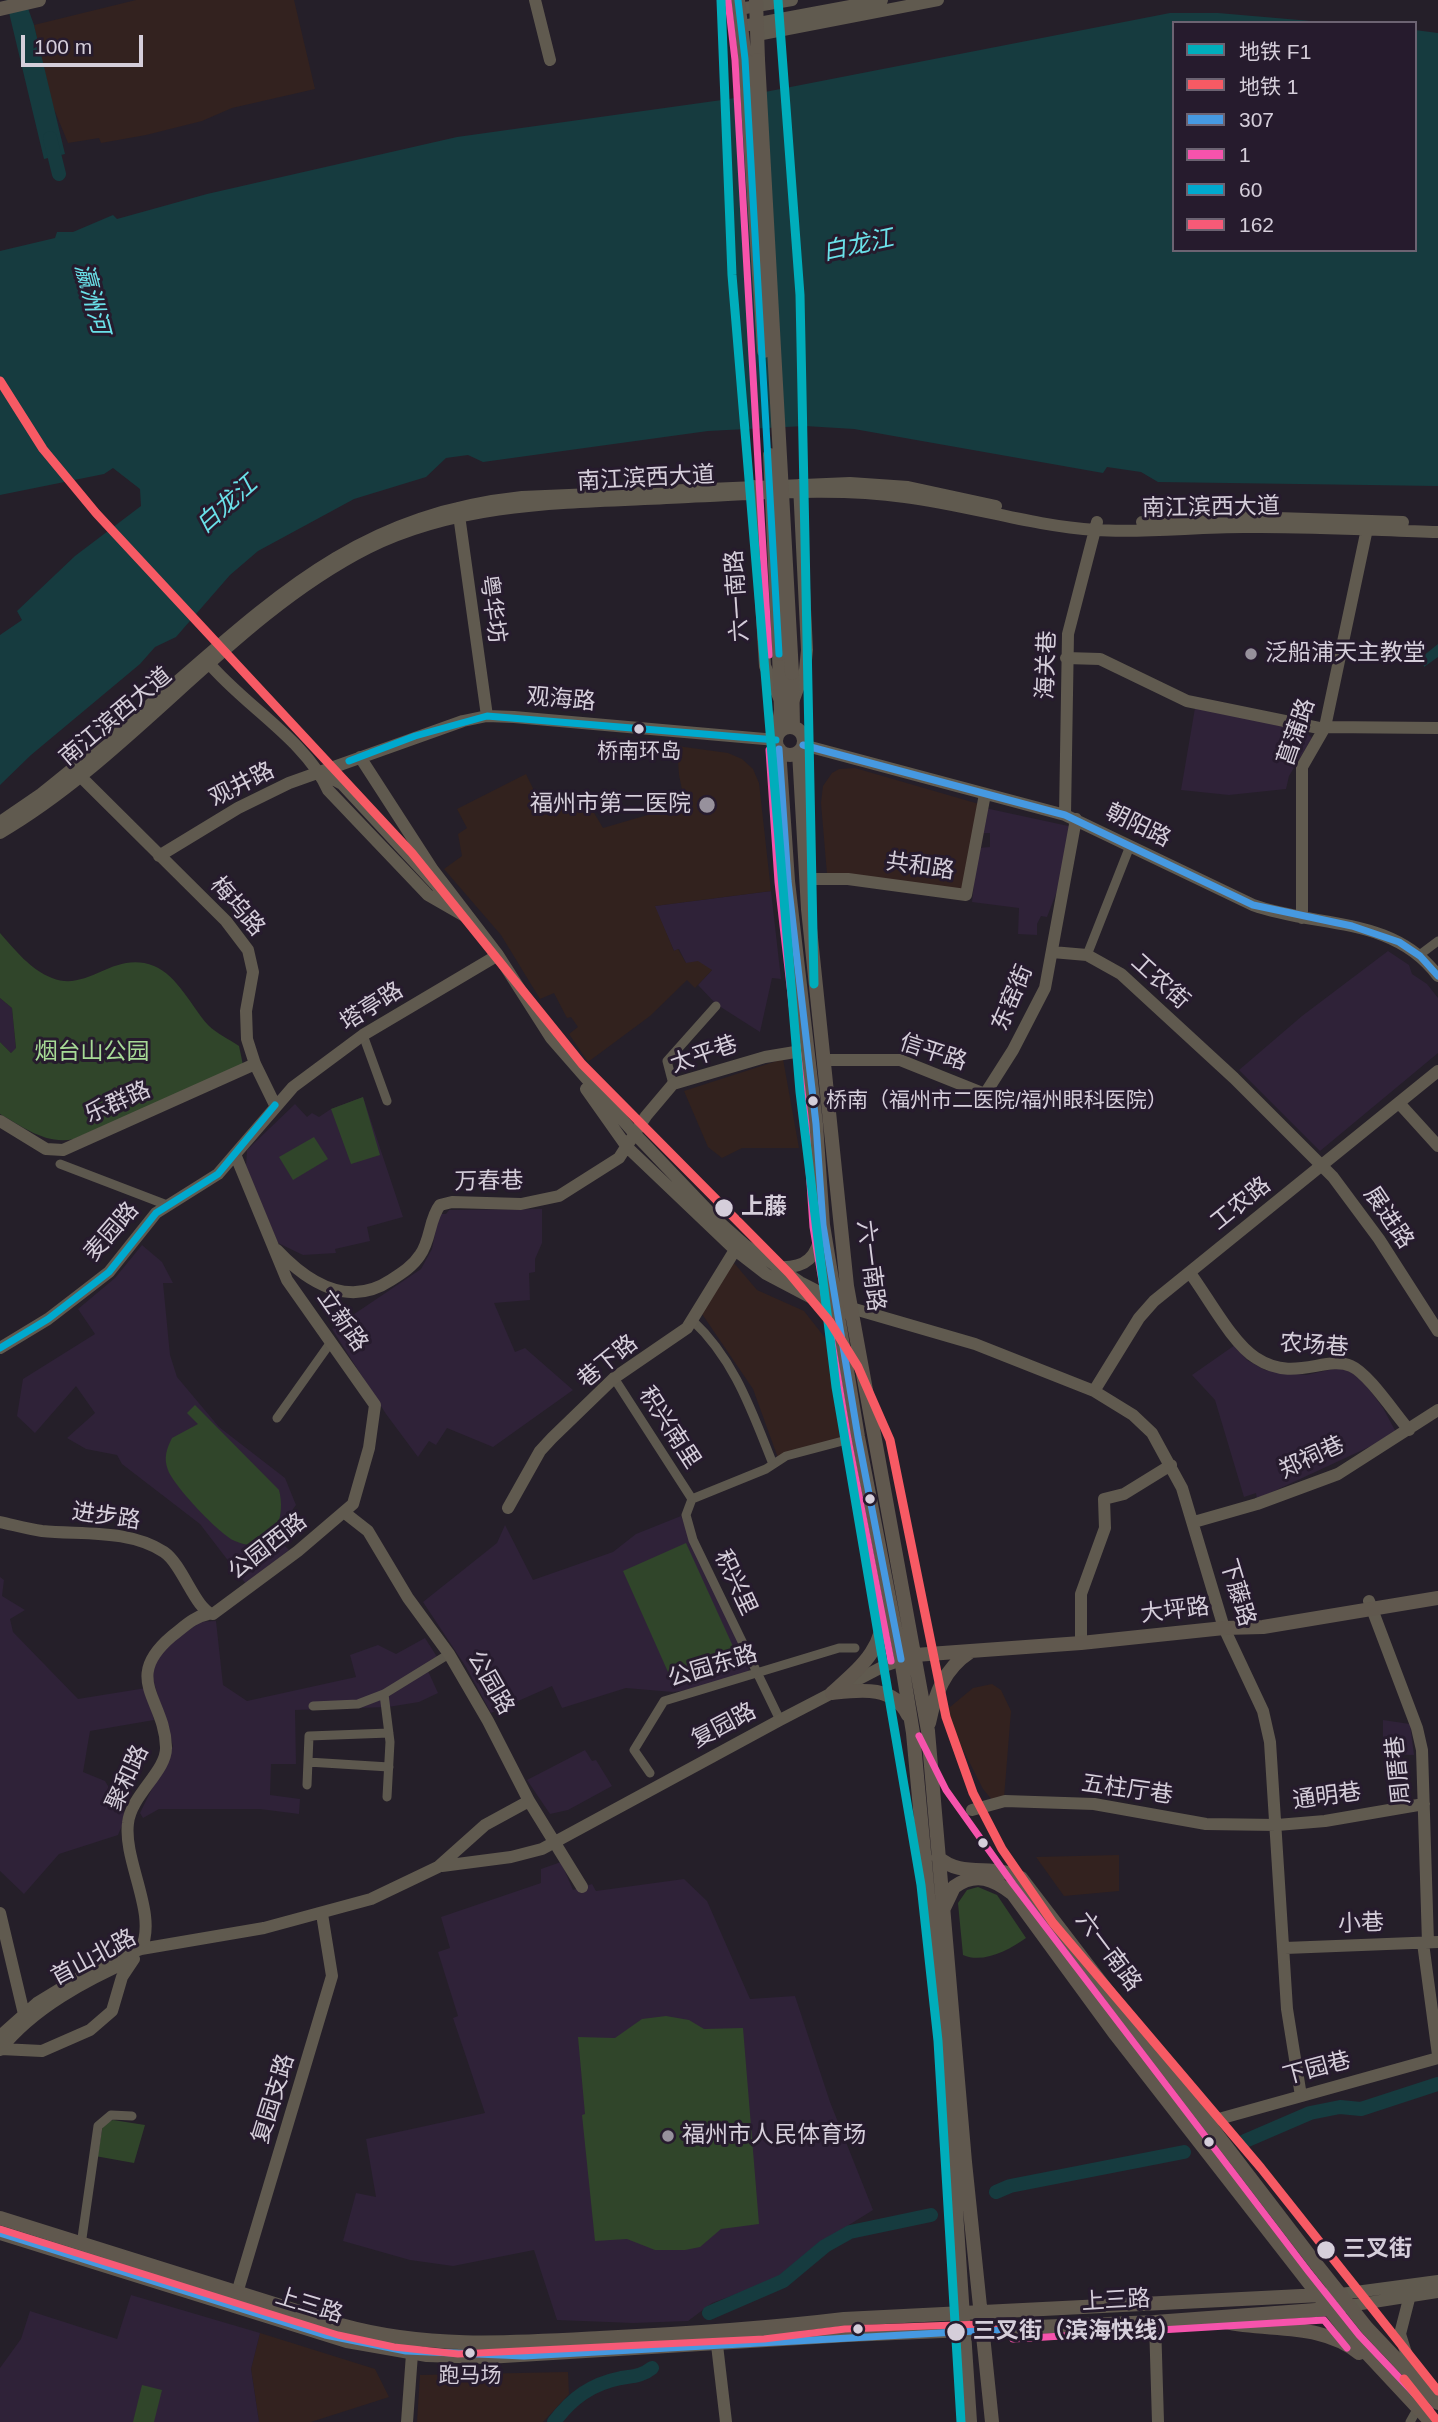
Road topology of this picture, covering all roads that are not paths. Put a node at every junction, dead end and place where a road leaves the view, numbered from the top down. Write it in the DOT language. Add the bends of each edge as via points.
graph roads {
  1 [pos="535,0"];
  2 [pos="792,0"];
  3 [pos="882,0"];
  4 [pos="939,0"];
  5 [pos="32,2"];
  6 [pos="756,3"];
  7 [pos="738,4"];
  8 [pos="4,8"];
  9 [pos="741,26"];
  10 [pos="757,29"];
  11 [pos="752,59"];
  12 [pos="550,60"];
  13 [pos="799,488"];
  14 [pos="754,490"];
  15 [pos="459,512"];
  16 [pos="1438,524"];
  17 [pos="1368,525"];
  18 [pos="1096,526"];
  19 [pos="1438,532"];
  20 [pos="1066,658"];
  21 [pos="207,662"];
  22 [pos="786,701"];
  23 [pos="487,716"];
  24 [pos="793,727"];
  25 [pos="1324,728"];
  26 [pos="1438,728"];
  27 [pos="777,742"];
  28 [pos="801,748"];
  29 [pos="354,759"];
  30 [pos="320,772"];
  31 [pos="80,776"];
  32 [pos="985,794"];
  33 [pos="373,815"];
  34 [pos="1071,817"];
  35 [pos="0,822"];
  36 [pos="405,829"];
  37 [pos="0,833"];
  38 [pos="1130,846"];
  39 [pos="159,856"];
  40 [pos="806,879"];
  41 [pos="1302,918"];
  42 [pos="475,922"];
  43 [pos="1438,941"];
  44 [pos="1052,952"];
  45 [pos="498,954"];
  46 [pos="1087,954"];
  47 [pos="1418,956"];
  48 [pos="1438,976"];
  49 [pos="716,1006"];
  50 [pos="363,1035"];
  51 [pos="807,1050"];
  52 [pos="824,1060"];
  53 [pos="255,1064"];
  54 [pos="1438,1071"];
  55 [pos="673,1084"];
  56 [pos="985,1094"];
  57 [pos="387,1101"];
  58 [pos="1399,1103"];
  59 [pos="275,1105"];
  60 [pos="0,1121"];
  61 [pos="634,1133"];
  62 [pos="1438,1146"];
  63 [pos="627,1147"];
  64 [pos="235,1154"];
  65 [pos="60,1164"];
  66 [pos="1322,1165"];
  67 [pos="167,1205"];
  68 [pos="822,1225"];
  69 [pos="273,1245"];
  70 [pos="735,1250"];
  71 [pos="776,1267"];
  72 [pos="1190,1273"];
  73 [pos="844,1309"];
  74 [pos="692,1320"];
  75 [pos="1438,1332"];
  76 [pos="331,1342"];
  77 [pos="0,1348"];
  78 [pos="614,1378"];
  79 [pos="1094,1391"];
  80 [pos="1438,1410"];
  81 [pos="277,1418"];
  82 [pos="1409,1430"];
  83 [pos="858,1437"];
  84 [pos="773,1464"];
  85 [pos="1171,1465"];
  86 [pos="692,1499"];
  87 [pos="508,1508"];
  88 [pos="345,1513"];
  89 [pos="0,1522"];
  90 [pos="1194,1522"];
  91 [pos="887,1587"];
  92 [pos="1438,1589"];
  93 [pos="1438,1598"];
  94 [pos="1371,1605"];
  95 [pos="212,1614"];
  96 [pos="1224,1628"];
  97 [pos="1081,1643"];
  98 [pos="855,1648"];
  99 [pos="970,1652"];
  100 [pos="449,1654"];
  101 [pos="908,1657"];
  102 [pos="757,1674"];
  103 [pos="832,1693"];
  104 [pos="384,1694"];
  105 [pos="313,1706"];
  106 [pos="780,1720"];
  107 [pos="911,1720"];
  108 [pos="928,1731"];
  109 [pos="389,1733"];
  110 [pos="308,1762"];
  111 [pos="389,1767"];
  112 [pos="650,1773"];
  113 [pos="307,1784"];
  114 [pos="387,1797"];
  115 [pos="529,1801"];
  116 [pos="1424,1804"];
  117 [pos="972,1810"];
  118 [pos="1278,1825"];
  119 [pos="555,1841"];
  120 [pos="938,1857"];
  121 [pos="438,1867"];
  122 [pos="582,1886"];
  123 [pos="0,1913"];
  124 [pos="322,1914"];
  125 [pos="942,1920"];
  126 [pos="1430,1943"];
  127 [pos="1285,1948"];
  128 [pos="138,1954"];
  129 [pos="24,2014"];
  130 [pos="0,2045"];
  131 [pos="1438,2057"];
  132 [pos="1301,2095"];
  133 [pos="132,2116"];
  134 [pos="1208,2122"];
  135 [pos="0,2212"];
  136 [pos="0,2218"];
  137 [pos="43,2231"];
  138 [pos="4,2235"];
  139 [pos="81,2245"];
  140 [pos="1438,2281"];
  141 [pos="1438,2292"];
  142 [pos="237,2293"];
  143 [pos="1410,2295"];
  144 [pos="1345,2300"];
  145 [pos="1325,2303"];
  146 [pos="962,2314"];
  147 [pos="981,2314"];
  148 [pos="1206,2317"];
  149 [pos="1155,2322"];
  150 [pos="983,2330"];
  151 [pos="963,2331"];
  152 [pos="717,2345"];
  153 [pos="412,2354"];
  154 [pos="1414,2378"];
  155 [pos="1396,2384"];
  156 [pos="1438,2403"];
  157 [pos="1419,2406"];
  158 [pos="407,2422"];
  159 [pos="726,2422"];
  160 [pos="970,2422"];
  161 [pos="992,2422"];
  162 [pos="1157,2422"];
  163 [pos="1410,2422"];
  164 [pos="1431,2422"];
  1 -- 12 [label="street"];
  2 -- 6 [label="street"];
  3 -- 10 [label="street"];
  4 -- 10 [label="street"];
  5 -- 8 [label="main road"];
  6 -- 7 [label="street"];
  6 -- 10 [label="main road"];
  7 -- 9 [label="main road"];
  9 -- 10 [label="street"];
  9 -- 11 [label="main road"];
  10 -- 11 [label="main road"];
  11 -- 22 [label="main road, 六一南路, bridge" via="779,654"];
  11 -- 22 [label="main road, 六一南路, bridge" via="792,673"];
  13 -- 14 [label="street, 南江滨西大道"];
  13 -- 18 [label="street, 南江滨西大道" via="903,496 1015,518"];
  13 -- 22 [label="street, 六一南路" via="807,650 805,670"];
  14 -- 15 [label="street, 南江滨西大道"];
  14 -- 22 [label="street, 六一南路" via="765,666"];
  15 -- 21 [label="street, 南江滨西大道" via="343,562"];
  15 -- 23 [label="street, 粤华坊"];
  16 -- 17 [label="street, 南江滨西大道"];
  17 -- 18 [label="street, 南江滨西大道" via="1160,531"];
  17 -- 19 [label="street, 南江滨西大道"];
  17 -- 25 [label="street, 菖蒲路"];
  18 -- 20 [label="street, 海关巷" via="1071,618"];
  20 -- 25 [label="street" via="1100,659 1187,701"];
  20 -- 34 [label="street, 海关巷"];
  21 -- 30 [label="street"];
  21 -- 31 [label="street, 南江滨西大道"];
  21 -- 35 [label="street, 南江滨西大道"];
  22 -- 24 [label="main road, 六一南路"];
  22 -- 27 [label="main road, 六一南路"];
  23 -- 27 [label="street, 观海路"];
  23 -- 29 [label="street, 观海路"];
  24 -- 27 [label="main road" via="783,729"];
  24 -- 28 [label="main road" via="803,735"];
  25 -- 26 [label="street"];
  25 -- 41 [label="street, 菖蒲路" via="1302,768"];
  27 -- 28 [label="main road" via="786,754"];
  27 -- 51 [label="main road, 六一南路"];
  28 -- 32 [label="street, 朝阳路"];
  28 -- 40 [label="main road, 六一南路"];
  29 -- 30 [label="street, 观井路"];
  29 -- 36 [label="street"];
  30 -- 33 [label="street" via="342,784"];
  30 -- 39 [label="street, 观井路" via="238,808"];
  30 -- 42 [label="street" via="328,790 428,895"];
  31 -- 37 [label="street, 南江滨西大道"];
  31 -- 39 [label="street, 梅坞路"];
  32 -- 34 [label="street, 朝阳路"];
  32 -- 40 [label="street, 共和路" via="967,895 848,879"];
  33 -- 36 [label="street"];
  33 -- 42 [label="street" via="425,878"];
  34 -- 38 [label="street, 朝阳路"];
  34 -- 44 [label="street"];
  36 -- 42 [label="street"];
  38 -- 41 [label="street, 朝阳路" via="1253,905"];
  38 -- 46 [label="street"];
  39 -- 53 [label="street, 梅坞路" via="226,921 248,950 253,972 246,1033"];
  40 -- 52 [label="main road, 六一南路"];
  41 -- 47 [label="street, 朝阳路" via="1380,932"];
  42 -- 45 [label="street"];
  43 -- 47 [label="street"];
  44 -- 46 [label="street, 工农街"];
  44 -- 56 [label="street, 东窑街" via="1041,997"];
  45 -- 50 [label="street, 塔亭路"];
  45 -- 61 [label="street" via="547,1033"];
  45 -- 63 [label="street" via="497,967 543,1036"];
  46 -- 66 [label="street, 工农街" via="1126,978"];
  47 -- 48 [label="street, 朝阳路"];
  49 -- 55 [label="street" via="667,1061"];
  50 -- 57 [label="street"];
  50 -- 59 [label="street, 塔亭路"];
  51 -- 55 [label="street, 太平巷"];
  51 -- 68 [label="main road, 六一南路"];
  52 -- 56 [label="street, 信平路" via="900,1060"];
  52 -- 73 [label="main road, 六一南路"];
  53 -- 59 [label="street, 梅坞路"];
  53 -- 60 [label="street, 乐群路" via="63,1150 46,1149"];
  54 -- 58 [label="street, 工农路"];
  55 -- 61 [label="street, 太平巷"];
  58 -- 62 [label="street"];
  58 -- 66 [label="street, 工农路"];
  59 -- 64 [label="street, 麦园路"];
  61 -- 63 [label="street, 太平巷"];
  61 -- 71 [label="street" via="717,1220"];
  63 -- 69 [label="street, 万春巷" via="615,1161 551,1199 440,1205 419,1258 369,1292 351,1294 326,1288"];
  63 -- 70 [label="street"];
  64 -- 67 [label="street, 麦园路" via="214,1178"];
  64 -- 69 [label="street, 立新路"];
  65 -- 67 [label="street"];
  66 -- 72 [label="street, 工农路"];
  66 -- 75 [label="street, 展进路" via="1379,1239"];
  67 -- 77 [label="street, 麦园路" via="109,1272 48,1319"];
  68 -- 71 [label="street" via="811,1260 796,1267"];
  68 -- 73 [label="main road, 六一南路"];
  69 -- 76 [label="street, 立新路" via="292,1288"];
  70 -- 73 [label="street" via="766,1274"];
  70 -- 74 [label="street, 巷下路"];
  71 -- 73 [label="street"];
  72 -- 79 [label="street, 工农路" via="1144,1311"];
  72 -- 82 [label="street, 农场巷" via="1256,1358 1296,1370 1352,1366"];
  73 -- 79 [label="street, 下藤路" via="975,1344"];
  73 -- 83 [label="main road, 六一南路"];
  73 -- 101 [label="main road, 六一南路"];
  74 -- 78 [label="street, 巷下路" via="681,1334"];
  74 -- 84 [label="street" via="741,1383"];
  76 -- 81 [label="street"];
  76 -- 88 [label="street, 立新路" via="374,1405 362,1481"];
  78 -- 86 [label="street, 积兴南里"];
  78 -- 87 [label="street, 巷下路" via="540,1451"];
  79 -- 85 [label="street, 下藤路" via="1139,1420"];
  80 -- 82 [label="street, 郑祠巷"];
  82 -- 90 [label="street, 郑祠巷" via="1323,1481"];
  83 -- 84 [label="street" via="786,1456"];
  83 -- 91 [label="main road, 六一南路"];
  84 -- 86 [label="street"];
  85 -- 90 [label="street, 下藤路"];
  85 -- 97 [label="street" via="1124,1494 1104,1499 1105,1528 1082,1594"];
  86 -- 102 [label="street, 积兴里" via="686,1511 690,1532"];
  88 -- 95 [label="street, 公园西路"];
  88 -- 100 [label="street, 公园路" via="368,1531"];
  89 -- 95 [label="street, 进步路" via="119,1536 155,1547 176,1563"];
  90 -- 96 [label="street, 下藤路"];
  91 -- 101 [label="main road, 六一南路"];
  91 -- 103 [label="main road" via="878,1644"];
  92 -- 94 [label="main road"];
  93 -- 94 [label="main road"];
  94 -- 96 [label="main road, 大坪路"];
  94 -- 116 [label="street, 周厝巷" via="1418,1728"];
  95 -- 128 [label="street, 聚和路" via="194,1618 155,1650 148,1664 166,1746 162,1763 143,1788 128,1822 145,1923"];
  96 -- 97 [label="main road, 大坪路"];
  96 -- 118 [label="street, 下藤路" via="1266,1722"];
  97 -- 99 [label="main road, 大坪路"];
  98 -- 102 [label="street, 公园东路" via="839,1648"];
  99 -- 101 [label="main road, 大坪路"];
  99 -- 108 [label="main road" via="943,1680"];
  100 -- 104 [label="street"];
  100 -- 115 [label="street, 公园路"];
  101 -- 103 [label="street, 复园路"];
  101 -- 107 [label="main road"];
  101 -- 108 [label="main road"];
  102 -- 106 [label="street, 积兴里"];
  102 -- 112 [label="street, 公园东路" via="664,1701 634,1750"];
  103 -- 106 [label="street, 复园路"];
  103 -- 107 [label="main road" via="862,1689 885,1693 905,1708"];
  104 -- 105 [label="street" via="358,1704"];
  104 -- 109 [label="street"];
  106 -- 119 [label="street, 复园路"];
  107 -- 146 [label="main road" via="953,2166"];
  108 -- 120 [label="main road"];
  109 -- 110 [label="street" via="309,1735"];
  109 -- 111 [label="street"];
  110 -- 111 [label="street"];
  110 -- 113 [label="street"];
  111 -- 114 [label="street"];
  115 -- 119 [label="street, 公园路"];
  115 -- 121 [label="street" via="485,1825"];
  116 -- 118 [label="street, 通明巷"];
  116 -- 126 [label="street, 周厝巷"];
  117 -- 118 [label="street, 五柱厅巷" via="1005,1801 1094,1804 1206,1824"];
  118 -- 127 [label="street, 下藤路"];
  119 -- 121 [label="street, 复园路" via="511,1857"];
  119 -- 122 [label="street, 公园路"];
  120 -- 125 [label="main road"];
  120 -- 134 [label="main road, 六一南路" via="957,1869 1011,1872 1021,1878"];
  121 -- 124 [label="street" via="371,1899"];
  123 -- 129 [label="street"];
  124 -- 128 [label="street, 首山北路" via="162,1945"];
  124 -- 142 [label="street, 复园支路" via="332,1976"];
  125 -- 145 [label="main road, 六一南路" via="946,1898 960,1882 982,1877 1013,1894 1116,2035"];
  125 -- 147 [label="main road"];
  126 -- 127 [label="street, 小巷"];
  126 -- 131 [label="street, 周厝巷"];
  127 -- 132 [label="street, 下藤路" via="1286,2009"];
  128 -- 129 [label="street, 首山北路" via="81,1975"];
  128 -- 130 [label="street, 首山北路" via="34,2016"];
  128 -- 130 [label="street" via="122,1977 112,2011 90,2030 42,2051"];
  129 -- 130 [label="street, 首山北路"];
  131 -- 132 [label="street, 下园巷"];
  132 -- 134 [label="street, 下园巷"];
  133 -- 139 [label="street" via="111,2115 98,2126"];
  134 -- 144 [label="main road, 六一南路"];
  135 -- 137 [label="street"];
  136 -- 137 [label="main road, 上三路"];
  137 -- 139 [label="main road, 上三路"];
  138 -- 153 [label="main road, 上三路" via="325,2335"];
  139 -- 142 [label="main road, 上三路"];
  140 -- 144 [label="street"];
  141 -- 143 [label="street"];
  142 -- 146 [label="main road, 上三路" via="358,2330 439,2343 671,2334"];
  143 -- 144 [label="street"];
  143 -- 154 [label="street" via="1400,2334"];
  144 -- 145 [label="main road"];
  144 -- 154 [label="main road, 六一南路"];
  145 -- 147 [label="main road, 上三路"];
  145 -- 148 [label="main road, 上三路"];
  145 -- 155 [label="main road, 六一南路"];
  146 -- 147 [label="main road, 上三路"];
  146 -- 151 [label="main road"];
  147 -- 150 [label="main road"];
  148 -- 149 [label="main road, 上三路"];
  148 -- 155 [label="main road" via="1245,2326 1305,2330 1352,2347"];
  149 -- 150 [label="main road, 上三路"];
  149 -- 162 [label="street"];
  150 -- 151 [label="main road, 上三路"];
  150 -- 161 [label="main road"];
  151 -- 152 [label="main road, 上三路"];
  151 -- 160 [label="main road"];
  152 -- 153 [label="main road, 上三路" via="487,2357"];
  152 -- 159 [label="street"];
  153 -- 158 [label="street"];
  154 -- 156 [label="main road, 六一南路"];
  155 -- 157 [label="main road"];
  157 -- 163 [label="street"];
  157 -- 164 [label="main road"];
}
